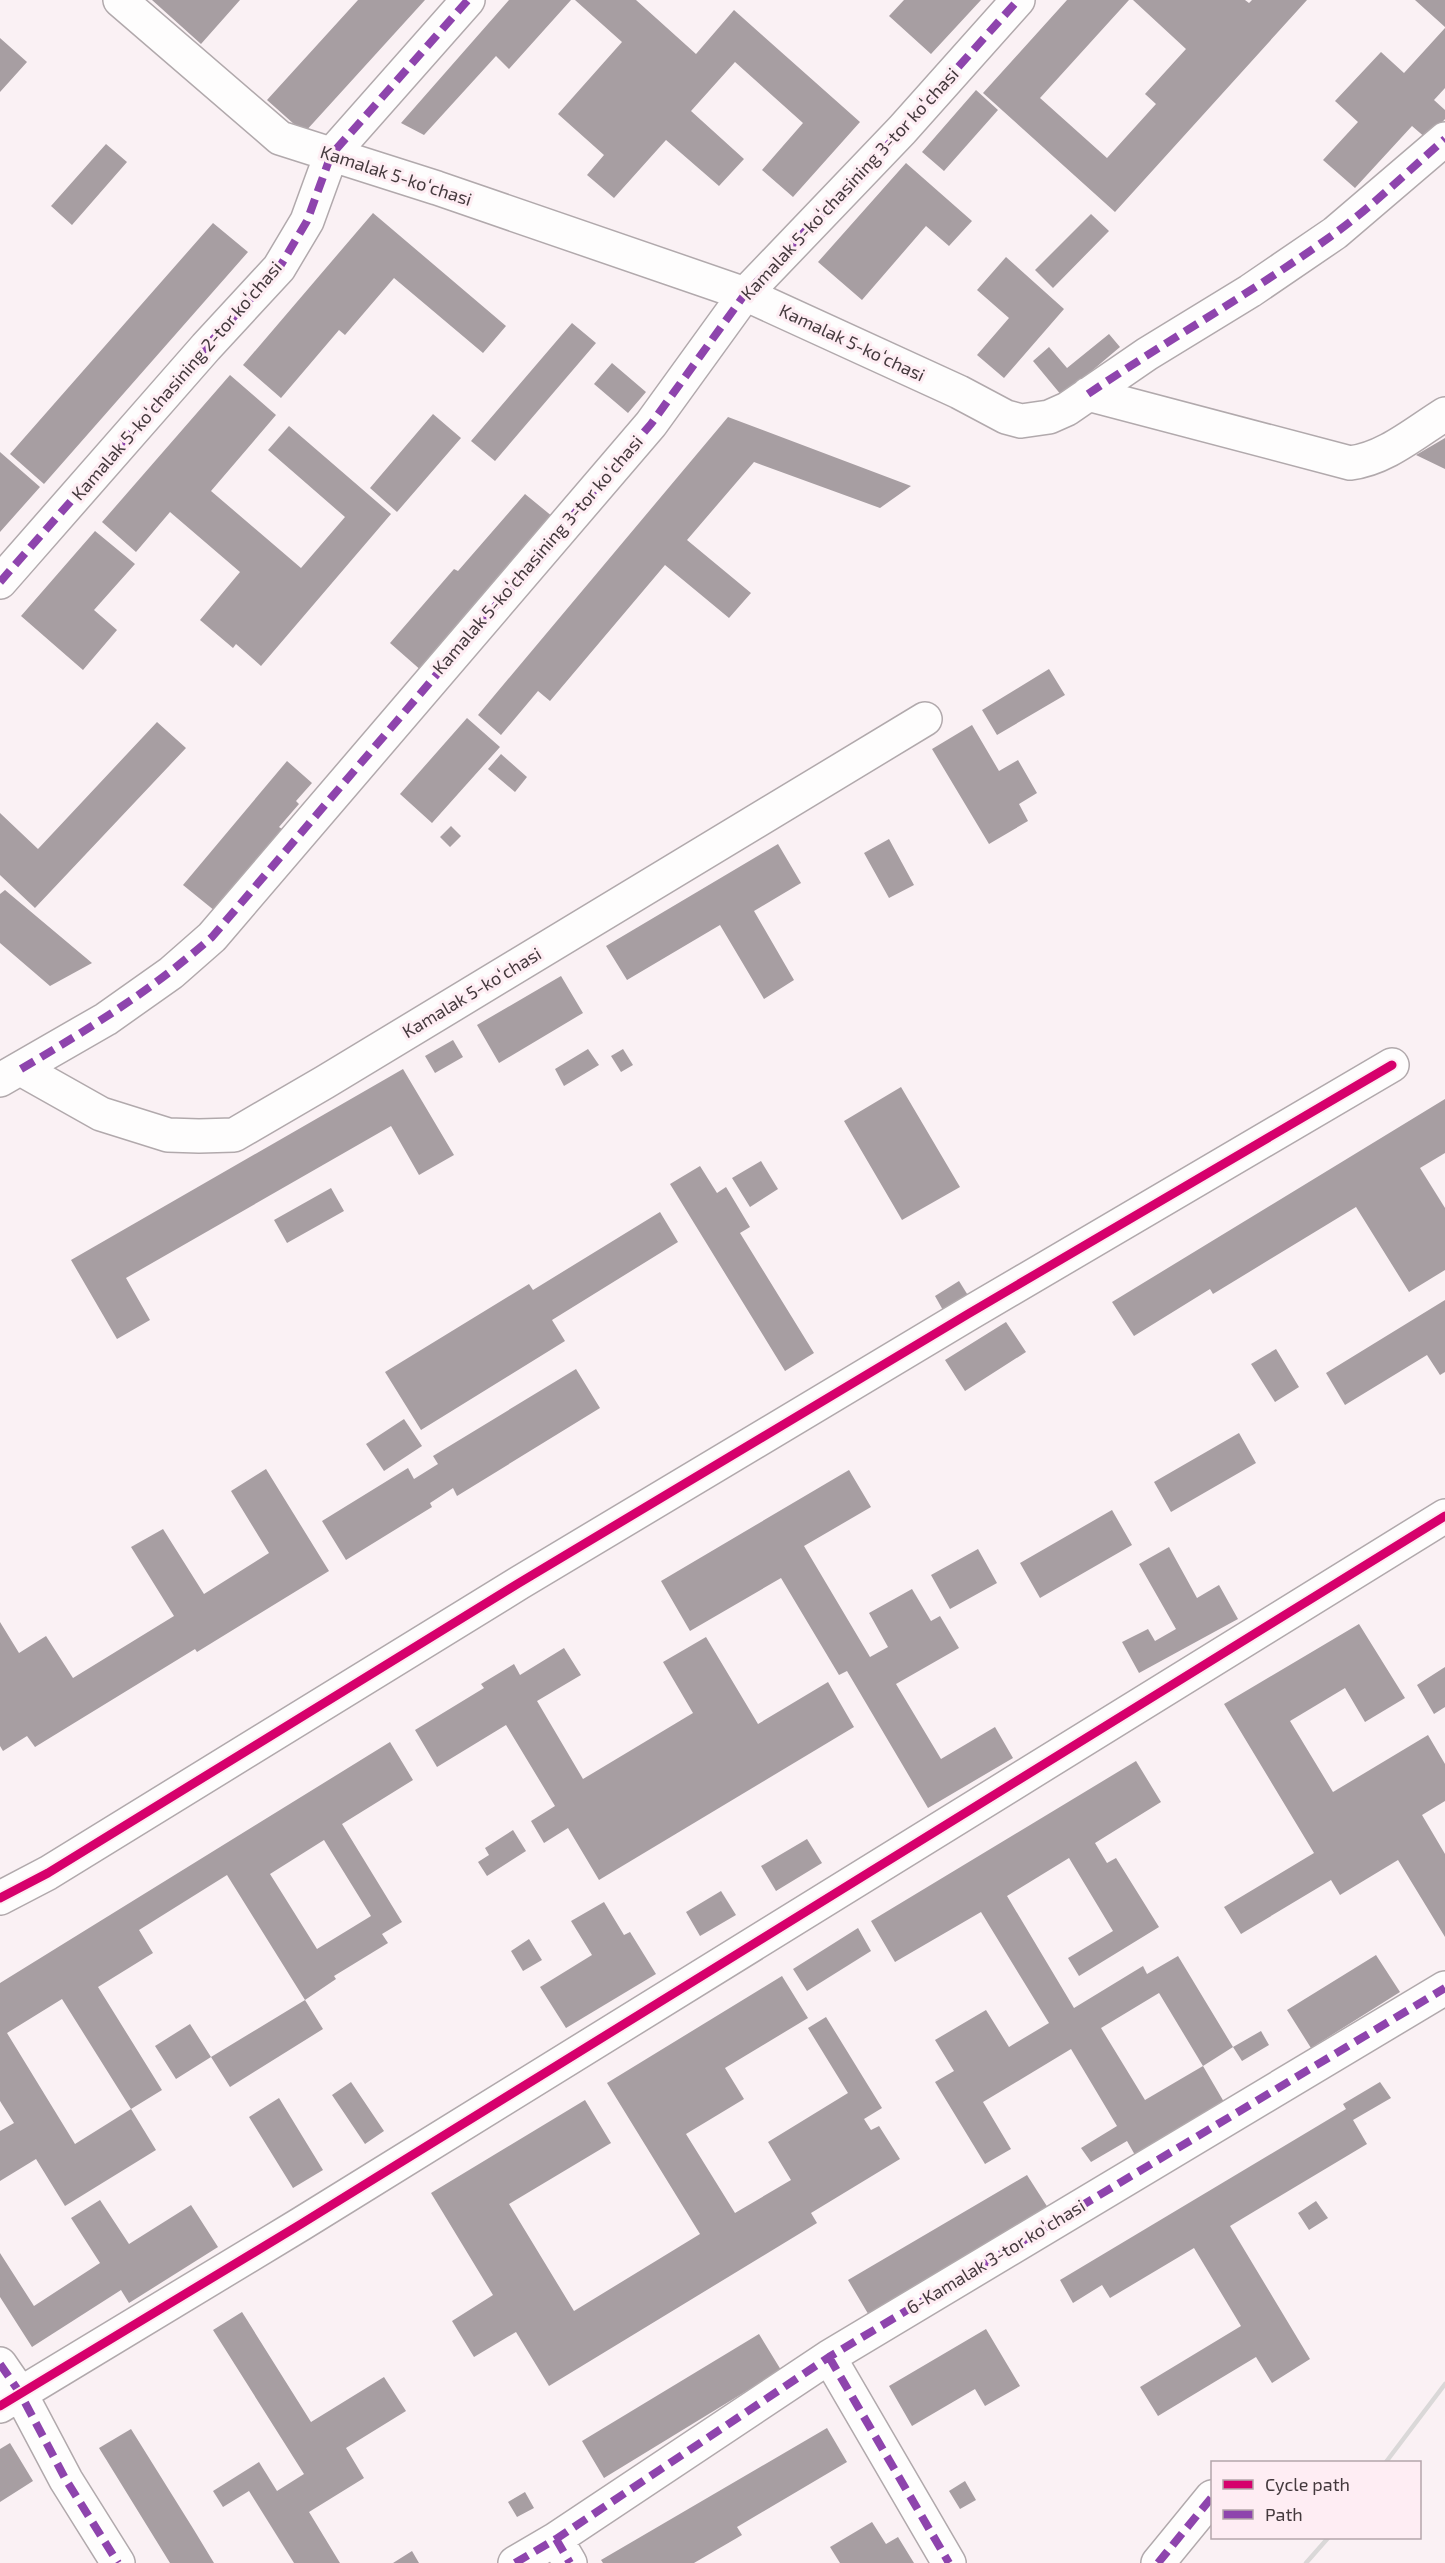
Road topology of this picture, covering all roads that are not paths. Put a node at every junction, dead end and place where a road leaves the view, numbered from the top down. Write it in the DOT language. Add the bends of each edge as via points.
graph roads {
  1 [pos="120,0"];
  2 [pos="468,0"];
  3 [pos="1018,0"];
  4 [pos="1445,139"];
  5 [pos="332,155"];
  6 [pos="745,294"];
  7 [pos="1088,394"];
  8 [pos="1445,414"];
  9 [pos="0,582"];
  10 [pos="925,719"];
  11 [pos="1392,1065"];
  12 [pos="10,1075"];
  13 [pos="1445,1516"];
  14 [pos="0,1898"];
  15 [pos="1445,1988"];
  16 [pos="829,2357"];
  17 [pos="0,2364"];
  18 [pos="10,2400"];
  19 [pos="1211,2498"];
  20 [pos="563,2551"];
  21 [pos="118,2563"];
  22 [pos="515,2563"];
  23 [pos="949,2563"];
  24 [pos="1158,2563"];
  1 -- 5 [label="street, Kamalak 5-koʻchasi" via="280,138"];
  2 -- 5 [label="street, Kamalak 5-koʻchasining 2-tor koʻchasi"];
  3 -- 6 [label="street, Kamalak 5-koʻchasining 3-tor koʻchasi" via="902,130"];
  4 -- 7 [label="street" via="1335,233"];
  5 -- 6 [label="street, Kamalak 5-koʻchasi"];
  5 -- 9 [label="street, Kamalak 5-koʻchasining 2-tor koʻchasi" via="308,221 279,268"];
  6 -- 7 [label="street, Kamalak 5-koʻchasi" via="1014,419 1034,421 1049,417"];
  6 -- 12 [label="street, Kamalak 5-koʻchasining 3-tor koʻchasi" via="651,424 212,937 171,973 106,1019"];
  7 -- 8 [label="street" via="1350,463 1378,455"];
  10 -- 12 [label="street, Kamalak 5-koʻchasi" via="234,1135 168,1135 101,1114"];
  11 -- 14 [label="street" via="958,1320 519,1583 48,1873"];
  13 -- 18 [label="street"];
  15 -- 16 [label="street, 6-Kamalak 3-tor koʻchasi"];
  16 -- 20 [label="street, 6-Kamalak 3-tor koʻchasi"];
  16 -- 23 [label="street"];
  17 -- 18 [label="street"];
  18 -- 21 [label="street"];
  19 -- 24 [label="street"];
  20 -- 22 [label="street, 6-Kamalak 3-tor koʻchasi"];
}
